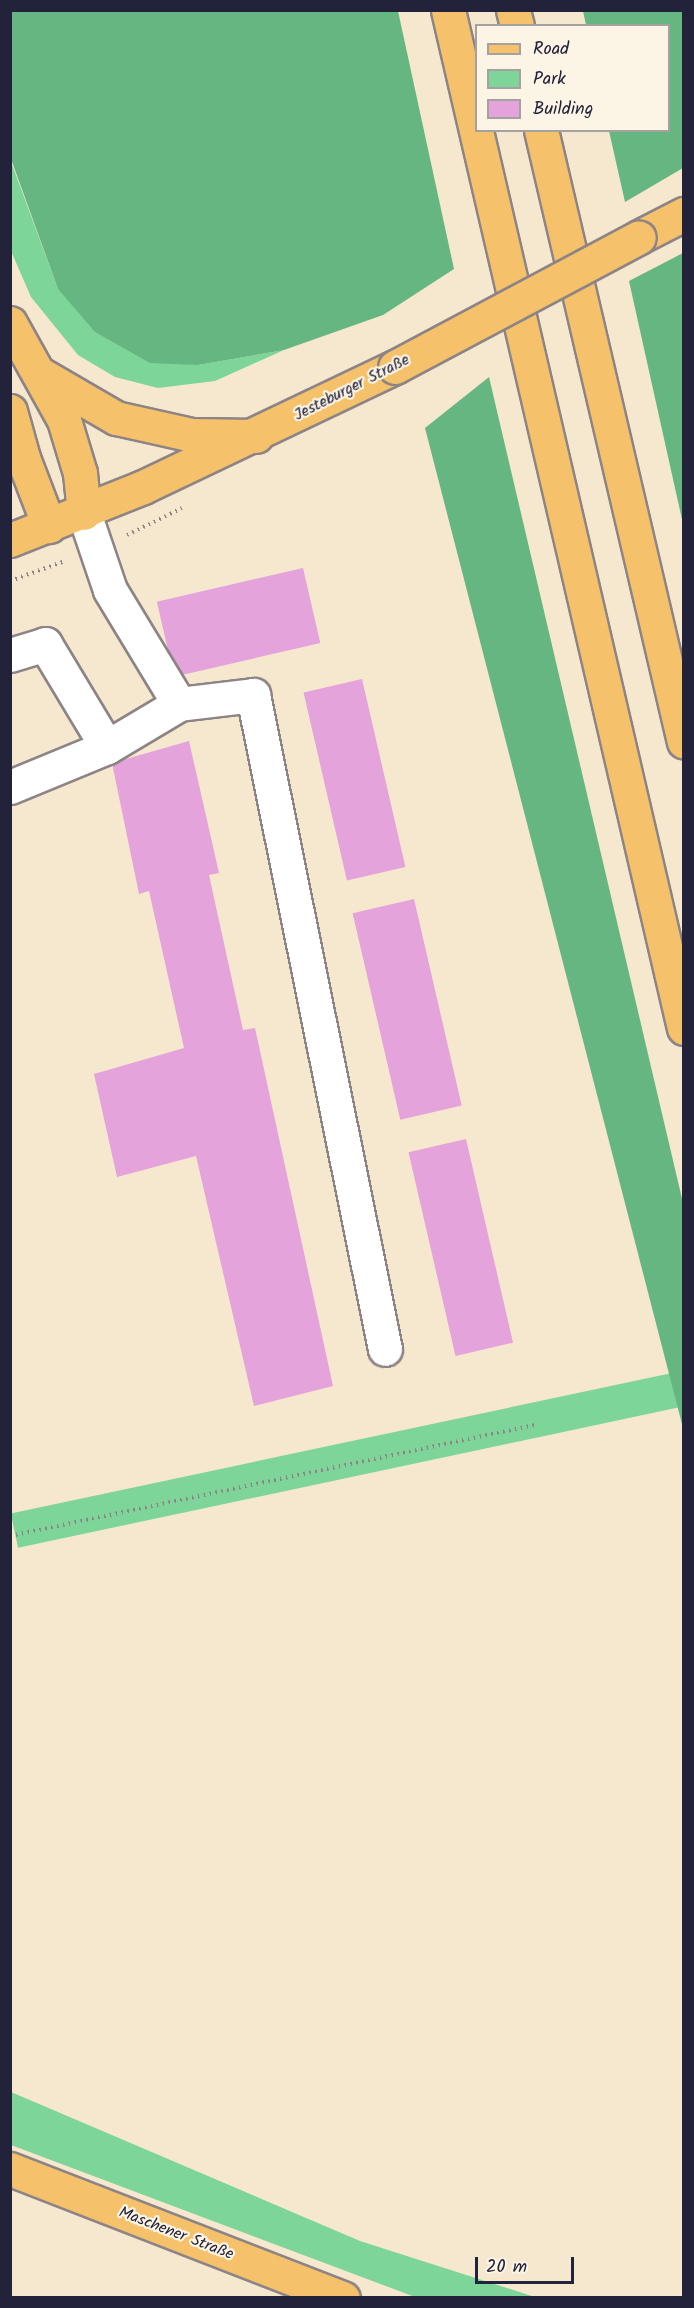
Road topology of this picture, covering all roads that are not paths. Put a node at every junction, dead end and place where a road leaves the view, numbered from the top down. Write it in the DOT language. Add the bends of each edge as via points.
graph roads {
  1 [pos="448,10"];
  2 [pos="475,126"];
  3 [pos="476,132"];
  4 [pos="541,132"];
  5 [pos="684,214"];
  6 [pos="10,323"];
  7 [pos="42,375"];
  8 [pos="10,411"];
  9 [pos="256,436"];
  10 [pos="84,513"];
  11 [pos="49,526"];
  12 [pos="10,540"];
  13 [pos="10,655"];
  14 [pos="179,704"];
  15 [pos="684,741"];
  16 [pos="107,747"];
  17 [pos="10,787"];
  18 [pos="684,1028"];
  19 [pos="385,1349"];
  20 [pos="10,2169"];
  21 [pos="343,2298"];
  1 -- 2 [label="main road"];
  3 -- 18 [label="main road"];
  4 -- 15 [label="main road"];
  5 -- 9 [label="main road, Jesteburger Straße, bridge" via="395,368"];
  6 -- 7 [label="main road"];
  7 -- 9 [label="main road" via="116,418 192,435"];
  7 -- 10 [label="main road" via="73,444"];
  8 -- 11 [label="main road"];
  9 -- 10 [label="main road, Jesteburger Straße"];
  10 -- 11 [label="main road, Jesteburger Straße"];
  10 -- 14 [label="lane" via="110,590"];
  11 -- 12 [label="main road, Jesteburger Straße"];
  13 -- 16 [label="lane" via="45,644"];
  14 -- 16 [label="lane"];
  14 -- 19 [label="lane" via="253,695"];
  16 -- 17 [label="lane"];
  20 -- 21 [label="main road, Maschener Straße"];
}
